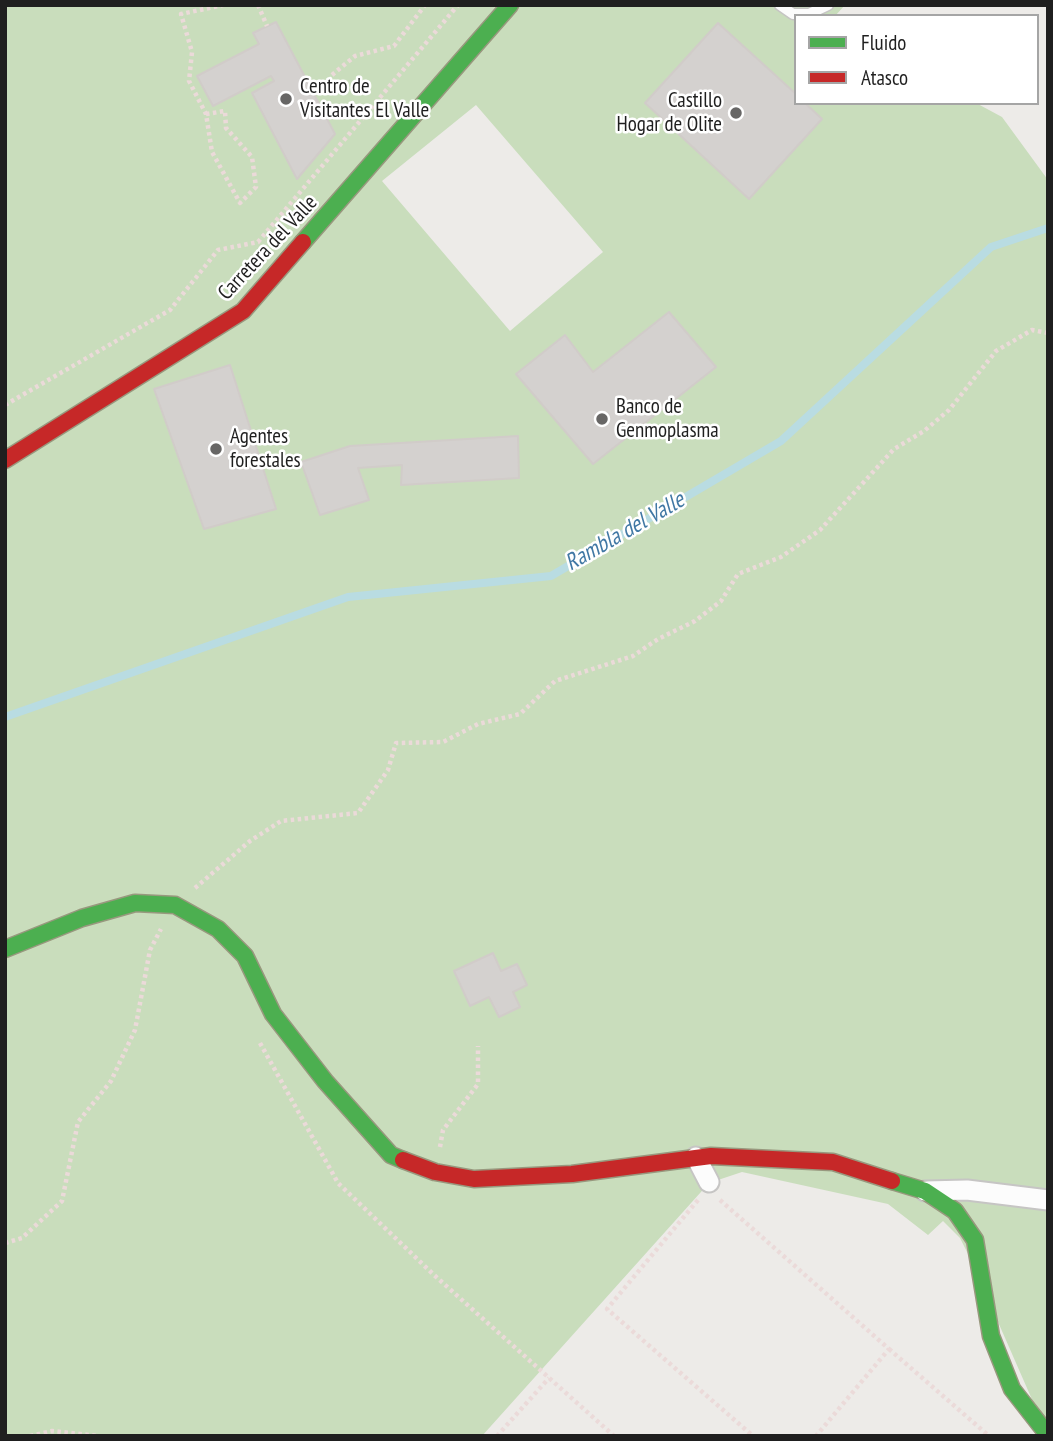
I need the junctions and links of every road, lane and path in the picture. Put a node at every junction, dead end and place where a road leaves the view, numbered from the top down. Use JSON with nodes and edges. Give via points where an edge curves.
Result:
{"nodes":[{"id":1,"x":223,"y":5,"type":"edge"},
{"id":2,"x":258,"y":5,"type":"edge"},
{"id":3,"x":425,"y":5,"type":"edge"},
{"id":4,"x":457,"y":5,"type":"edge"},
{"id":5,"x":510,"y":5,"type":"edge"},
{"id":6,"x":780,"y":5,"type":"edge"},
{"id":7,"x":828,"y":5,"type":"edge"},
{"id":8,"x":267,"y":26,"type":"dead end"},
{"id":9,"x":332,"y":75,"type":"dead end"},
{"id":10,"x":206,"y":114,"type":"junction"},
{"id":11,"x":1048,"y":333,"type":"edge"},
{"id":12,"x":5,"y":405,"type":"edge"},
{"id":13,"x":5,"y":460,"type":"edge"},
{"id":14,"x":175,"y":905,"type":"junction"},
{"id":15,"x":5,"y":949,"type":"edge"},
{"id":16,"x":257,"y":1039,"type":"dead end"},
{"id":17,"x":478,"y":1046,"type":"dead end"},
{"id":18,"x":696,"y":1157,"type":"junction"},
{"id":19,"x":435,"y":1172,"type":"junction"},
{"id":20,"x":711,"y":1188,"type":"junction"},
{"id":21,"x":925,"y":1191,"type":"junction"},
{"id":22,"x":1048,"y":1200,"type":"edge"},
{"id":23,"x":5,"y":1243,"type":"edge"},
{"id":24,"x":889,"y":1349,"type":"junction"},
{"id":25,"x":549,"y":1378,"type":"junction"},
{"id":26,"x":502,"y":1431,"type":"junction"},
{"id":27,"x":1048,"y":1434,"type":"edge"},
{"id":28,"x":30,"y":1436,"type":"edge"},
{"id":29,"x":99,"y":1436,"type":"edge"},
{"id":30,"x":497,"y":1436,"type":"edge"},
{"id":31,"x":508,"y":1436,"type":"edge"},
{"id":32,"x":614,"y":1436,"type":"edge"},
{"id":33,"x":753,"y":1436,"type":"edge"},
{"id":34,"x":816,"y":1436,"type":"edge"},
{"id":35,"x":989,"y":1436,"type":"edge"}],
"edges":[{"from":1,"to":10,"type":"path","via":[[181,14],[192,52],[189,81]]},
{"from":2,"to":8,"type":"path"},
{"from":3,"to":9,"type":"path","via":[[394,46],[355,56]]},
{"from":4,"to":12,"type":"path","via":[[258,242],[218,250],[170,310]]},
{"from":5,"to":13,"type":"street","name":"Carretera del Valle","via":[[243,312]]},
{"from":6,"to":7,"type":"lane","via":[[793,14],[808,14]]},
{"from":10,"to":10,"type":"path","via":[[212,152],[240,203],[256,187],[252,158],[226,128],[225,111]]},
{"from":11,"to":14,"type":"path","via":[[1032,330],[996,351],[949,410],[894,449],[820,530],[781,557],[738,574],[721,601],[695,621],[633,656],[555,681],[520,714],[478,724],[443,743],[396,743],[388,770],[358,813],[281,821],[250,841]]},
{"from":14,"to":15,"type":"street","via":[[135,903],[82,918]]},
{"from":14,"to":19,"type":"street","via":[[218,929],[245,956],[273,1014],[391,1155]]},
{"from":14,"to":23,"type":"path","via":[[150,950],[135,1030],[111,1080],[78,1122],[62,1200],[22,1238]]},
{"from":16,"to":25,"type":"path","via":[[338,1183]]},
{"from":17,"to":19,"type":"path","via":[[478,1084],[443,1130]]},
{"from":18,"to":19,"type":"street","via":[[572,1174],[474,1179]]},
{"from":18,"to":20,"type":"street"},
{"from":18,"to":21,"type":"street","via":[[833,1162]]},
{"from":20,"to":24,"type":"path"},
{"from":20,"to":33,"type":"path","via":[[607,1309]]},
{"from":21,"to":22,"type":"street","via":[[967,1190]]},
{"from":21,"to":27,"type":"street","via":[[955,1211],[975,1240],[992,1336],[1012,1389]]},
{"from":24,"to":34,"type":"path"},
{"from":24,"to":35,"type":"path"},
{"from":25,"to":26,"type":"path"},
{"from":25,"to":32,"type":"path"},
{"from":26,"to":30,"type":"path"},
{"from":26,"to":31,"type":"path"},
{"from":28,"to":29,"type":"path","via":[[52,1431]]}]}
